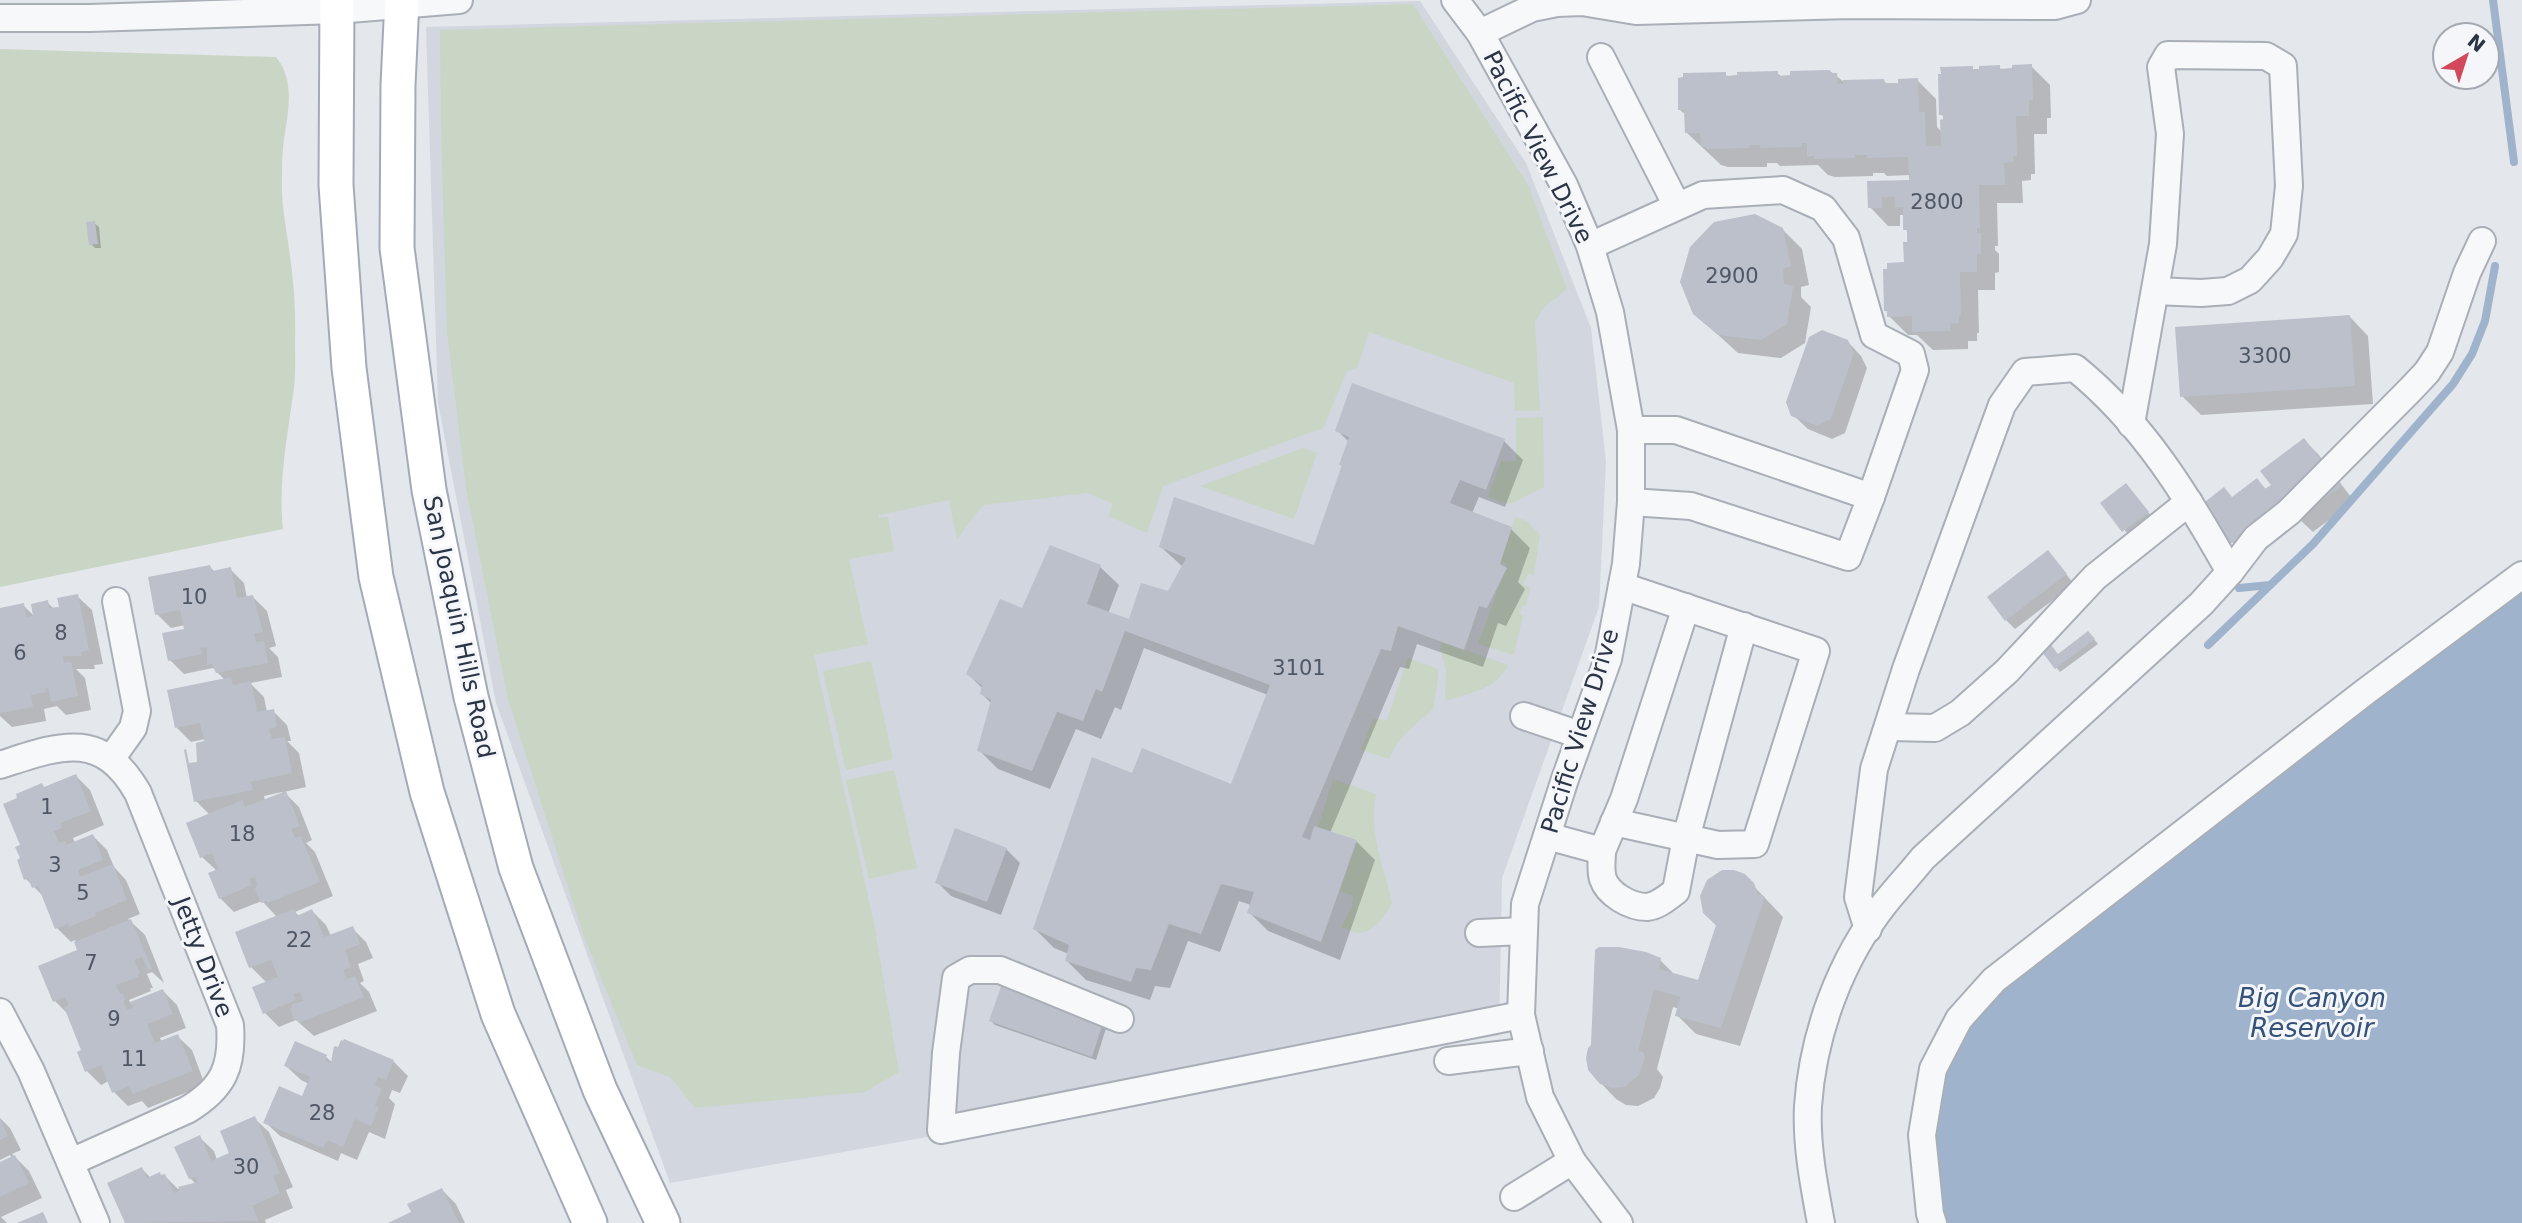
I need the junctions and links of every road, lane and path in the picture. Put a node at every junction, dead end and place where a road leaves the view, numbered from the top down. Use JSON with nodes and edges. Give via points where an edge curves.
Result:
{"nodes":[{"id":1,"x":459,"y":0,"type":"edge"},
{"id":2,"x":1455,"y":0,"type":"edge"},
{"id":3,"x":2077,"y":0,"type":"edge"},
{"id":4,"x":402,"y":2,"type":"edge"},
{"id":5,"x":1850,"y":2,"type":"edge"},
{"id":6,"x":1985,"y":3,"type":"edge"},
{"id":7,"x":1609,"y":4,"type":"edge"},
{"id":8,"x":337,"y":5,"type":"edge"},
{"id":9,"x":0,"y":18,"type":"edge"},
{"id":10,"x":1480,"y":33,"type":"junction"},
{"id":11,"x":1601,"y":57,"type":"dead end"},
{"id":12,"x":1677,"y":206,"type":"junction"},
{"id":13,"x":2482,"y":241,"type":"dead end"},
{"id":14,"x":1590,"y":246,"type":"junction"},
{"id":15,"x":2155,"y":291,"type":"junction"},
{"id":16,"x":2131,"y":424,"type":"junction"},
{"id":17,"x":1631,"y":430,"type":"junction"},
{"id":18,"x":1871,"y":498,"type":"junction"},
{"id":19,"x":1631,"y":502,"type":"junction"},
{"id":20,"x":2189,"y":502,"type":"junction"},
{"id":21,"x":2230,"y":572,"type":"junction"},
{"id":22,"x":2522,"y":575,"type":"edge"},
{"id":23,"x":1622,"y":586,"type":"junction"},
{"id":24,"x":116,"y":601,"type":"dead end"},
{"id":25,"x":1686,"y":607,"type":"junction"},
{"id":26,"x":1744,"y":626,"type":"junction"},
{"id":27,"x":1524,"y":716,"type":"dead end"},
{"id":28,"x":1888,"y":727,"type":"junction"},
{"id":29,"x":1580,"y":735,"type":"junction"},
{"id":30,"x":111,"y":760,"type":"junction"},
{"id":31,"x":0,"y":765,"type":"edge"},
{"id":32,"x":1614,"y":822,"type":"junction"},
{"id":33,"x":1547,"y":836,"type":"junction"},
{"id":34,"x":1686,"y":838,"type":"junction"},
{"id":35,"x":1602,"y":851,"type":"junction"},
{"id":36,"x":1868,"y":929,"type":"junction"},
{"id":37,"x":1524,"y":931,"type":"junction"},
{"id":38,"x":1479,"y":933,"type":"dead end"},
{"id":39,"x":0,"y":1012,"type":"edge"},
{"id":40,"x":1521,"y":1015,"type":"junction"},
{"id":41,"x":1121,"y":1019,"type":"dead end"},
{"id":42,"x":1530,"y":1051,"type":"junction"},
{"id":43,"x":1448,"y":1061,"type":"dead end"},
{"id":44,"x":1572,"y":1161,"type":"junction"},
{"id":45,"x":71,"y":1162,"type":"junction"},
{"id":46,"x":1514,"y":1197,"type":"dead end"},
{"id":47,"x":96,"y":1223,"type":"edge"},
{"id":48,"x":590,"y":1223,"type":"edge"},
{"id":49,"x":663,"y":1223,"type":"edge"},
{"id":50,"x":1619,"y":1223,"type":"edge"},
{"id":51,"x":1821,"y":1223,"type":"edge"},
{"id":52,"x":1933,"y":1223,"type":"edge"}],
"edges":[{"from":1,"to":4,"type":"street"},
{"from":2,"to":10,"type":"street","name":"Pacific View Drive"},
{"from":3,"to":6,"type":"street","via":[[2055,6]]},
{"from":4,"to":8,"type":"street"},
{"from":4,"to":49,"type":"main road","name":"San Joaquin Hills Road","via":[[397,248],[429,490],[471,696],[516,868],[600,1090]]},
{"from":5,"to":6,"type":"street"},
{"from":5,"to":7,"type":"street","via":[[1636,11]]},
{"from":7,"to":10,"type":"street","via":[[1557,2],[1532,8]]},
{"from":8,"to":9,"type":"street"},
{"from":8,"to":48,"type":"main road","via":[[338,211],[349,368],[376,577],[426,792],[498,1013]]},
{"from":10,"to":14,"type":"street","name":"Pacific View Drive","via":[[1564,185]]},
{"from":11,"to":12,"type":"street"},
{"from":12,"to":14,"type":"street"},
{"from":12,"to":18,"type":"street","via":[[1703,195],[1783,190],[1823,208],[1846,237],[1874,335],[1911,354],[1915,370]]},
{"from":13,"to":21,"type":"street","via":[[2446,339],[2427,372],[2289,512],[2256,538]]},
{"from":14,"to":17,"type":"street","name":"Pacific View Drive","via":[[1610,313]]},
{"from":15,"to":15,"type":"street","via":[[2170,134],[2161,67],[2168,55],[2266,56],[2283,66],[2289,186],[2284,234],[2250,280],[2228,291]]},
{"from":15,"to":16,"type":"street"},
{"from":16,"to":20,"type":"street"},
{"from":16,"to":28,"type":"street","via":[[2104,391],[2076,368],[2025,372],[2002,405]]},
{"from":17,"to":18,"type":"street","via":[[1676,430]]},
{"from":17,"to":19,"type":"street","name":"Pacific View Drive"},
{"from":18,"to":19,"type":"street","via":[[1848,557],[1691,506]]},
{"from":19,"to":23,"type":"street","name":"Pacific View Drive"},
{"from":20,"to":21,"type":"street"},
{"from":20,"to":28,"type":"street","via":[[2095,577],[2007,671],[1960,713],[1935,728]]},
{"from":21,"to":36,"type":"street","via":[[2201,604],[1923,858]]},
{"from":22,"to":52,"type":"street","via":[[1994,980],[1959,1019],[1933,1069],[1922,1135]]},
{"from":23,"to":25,"type":"street"},
{"from":23,"to":29,"type":"street","name":"Pacific View Drive","via":[[1608,659]]},
{"from":24,"to":30,"type":"street","via":[[137,710],[133,728]]},
{"from":25,"to":26,"type":"street"},
{"from":25,"to":32,"type":"street"},
{"from":26,"to":34,"type":"street"},
{"from":26,"to":34,"type":"street","via":[[1816,651],[1755,844],[1718,845]]},
{"from":27,"to":29,"type":"street"},
{"from":28,"to":36,"type":"street","via":[[1874,769],[1858,897]]},
{"from":29,"to":33,"type":"street","name":"Pacific View Drive"},
{"from":30,"to":31,"type":"street","name":"Jetty Drive","via":[[79,747],[56,747]]},
{"from":30,"to":45,"type":"street","name":"Jetty Drive","via":[[138,793],[230,1024],[232,1049],[228,1068],[204,1100]]},
{"from":32,"to":34,"type":"street"},
{"from":32,"to":35,"type":"street"},
{"from":33,"to":35,"type":"street"},
{"from":33,"to":37,"type":"street","name":"Pacific View Drive","via":[[1525,904]]},
{"from":34,"to":35,"type":"street","via":[[1676,891],[1647,907],[1609,892],[1602,877]]},
{"from":36,"to":51,"type":"street","via":[[1821,1024],[1814,1059],[1808,1108],[1811,1171]]},
{"from":37,"to":38,"type":"street"},
{"from":37,"to":40,"type":"street","name":"Pacific View Drive"},
{"from":39,"to":45,"type":"street"},
{"from":40,"to":41,"type":"street","via":[[941,1130],[957,978],[970,970],[1000,970]]},
{"from":40,"to":42,"type":"street","name":"Pacific View Drive"},
{"from":42,"to":43,"type":"street"},
{"from":42,"to":44,"type":"street","name":"Pacific View Drive","via":[[1540,1097]]},
{"from":44,"to":46,"type":"street"},
{"from":44,"to":50,"type":"street","name":"Pacific View Drive"},
{"from":45,"to":47,"type":"street"}]}
